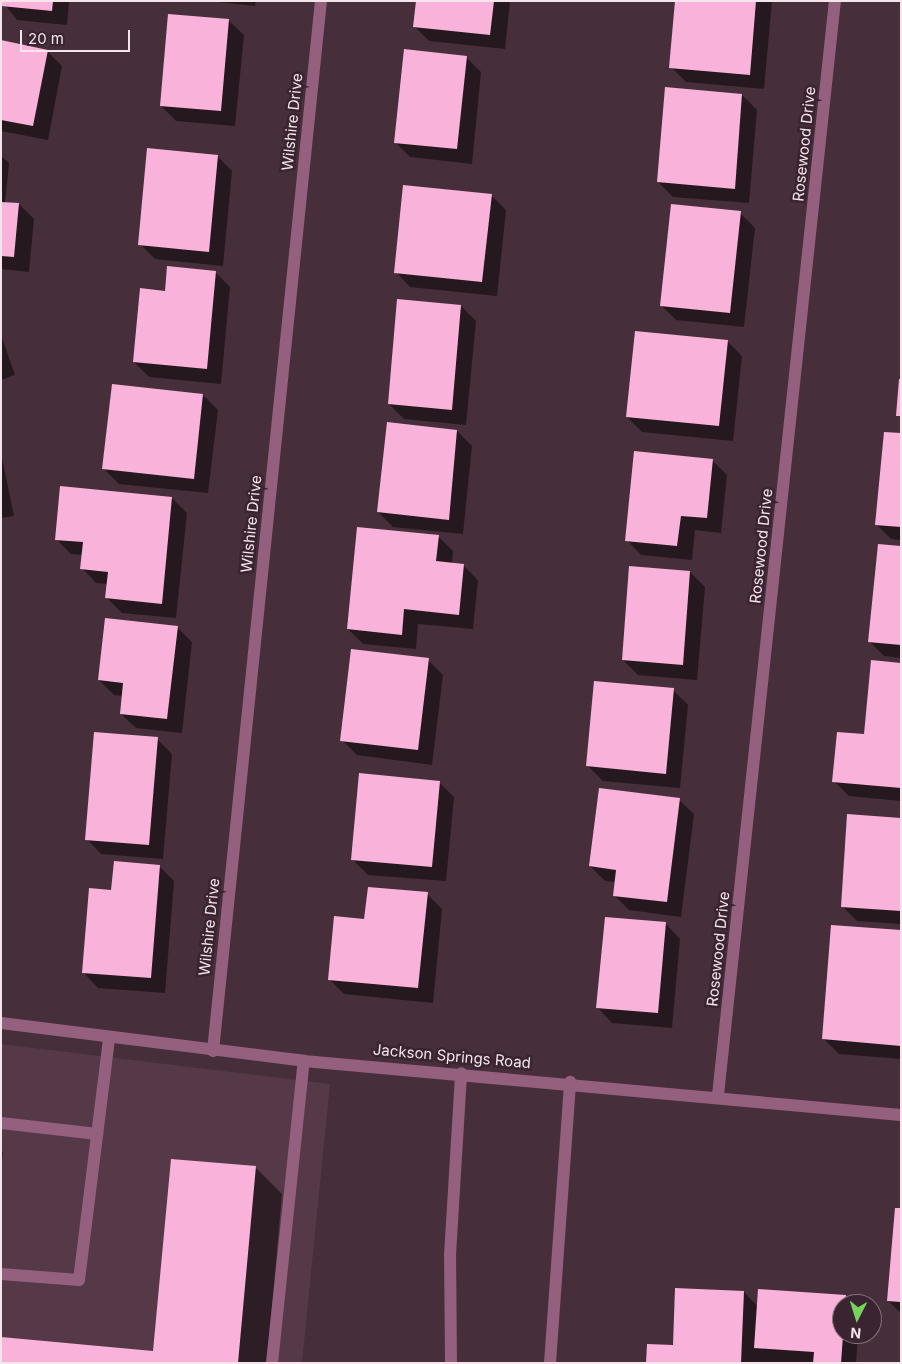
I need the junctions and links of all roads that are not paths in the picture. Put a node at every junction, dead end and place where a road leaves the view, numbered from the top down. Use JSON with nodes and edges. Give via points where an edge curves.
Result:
{"nodes":[{"id":1,"x":321,"y":1,"type":"edge"},
{"id":2,"x":835,"y":1,"type":"edge"},
{"id":3,"x":1,"y":1023,"type":"edge"},
{"id":4,"x":108,"y":1039,"type":"junction"},
{"id":5,"x":213,"y":1051,"type":"junction"},
{"id":6,"x":304,"y":1061,"type":"junction"},
{"id":7,"x":461,"y":1073,"type":"junction"},
{"id":8,"x":570,"y":1082,"type":"junction"},
{"id":9,"x":718,"y":1095,"type":"junction"},
{"id":10,"x":901,"y":1114,"type":"edge"},
{"id":11,"x":1,"y":1123,"type":"edge"},
{"id":12,"x":97,"y":1134,"type":"junction"},
{"id":13,"x":1,"y":1274,"type":"edge"},
{"id":14,"x":272,"y":1363,"type":"edge"},
{"id":15,"x":451,"y":1363,"type":"edge"},
{"id":16,"x":550,"y":1363,"type":"edge"}],
"edges":[{"from":1,"to":5,"type":"street","name":"Wilshire Drive"},
{"from":2,"to":9,"type":"street","name":"Rosewood Drive"},
{"from":3,"to":4,"type":"street","name":"Jackson Springs Road"},
{"from":4,"to":5,"type":"street","name":"Jackson Springs Road"},
{"from":4,"to":12,"type":"street"},
{"from":5,"to":6,"type":"street","name":"Jackson Springs Road"},
{"from":6,"to":7,"type":"street","name":"Jackson Springs Road"},
{"from":6,"to":14,"type":"street"},
{"from":7,"to":8,"type":"street","name":"Jackson Springs Road"},
{"from":7,"to":15,"type":"street","via":[[450,1255]]},
{"from":8,"to":9,"type":"street","name":"Jackson Springs Road"},
{"from":8,"to":16,"type":"street"},
{"from":9,"to":10,"type":"street","name":"Jackson Springs Road"},
{"from":11,"to":12,"type":"street"},
{"from":12,"to":13,"type":"street","via":[[79,1280]]}]}
